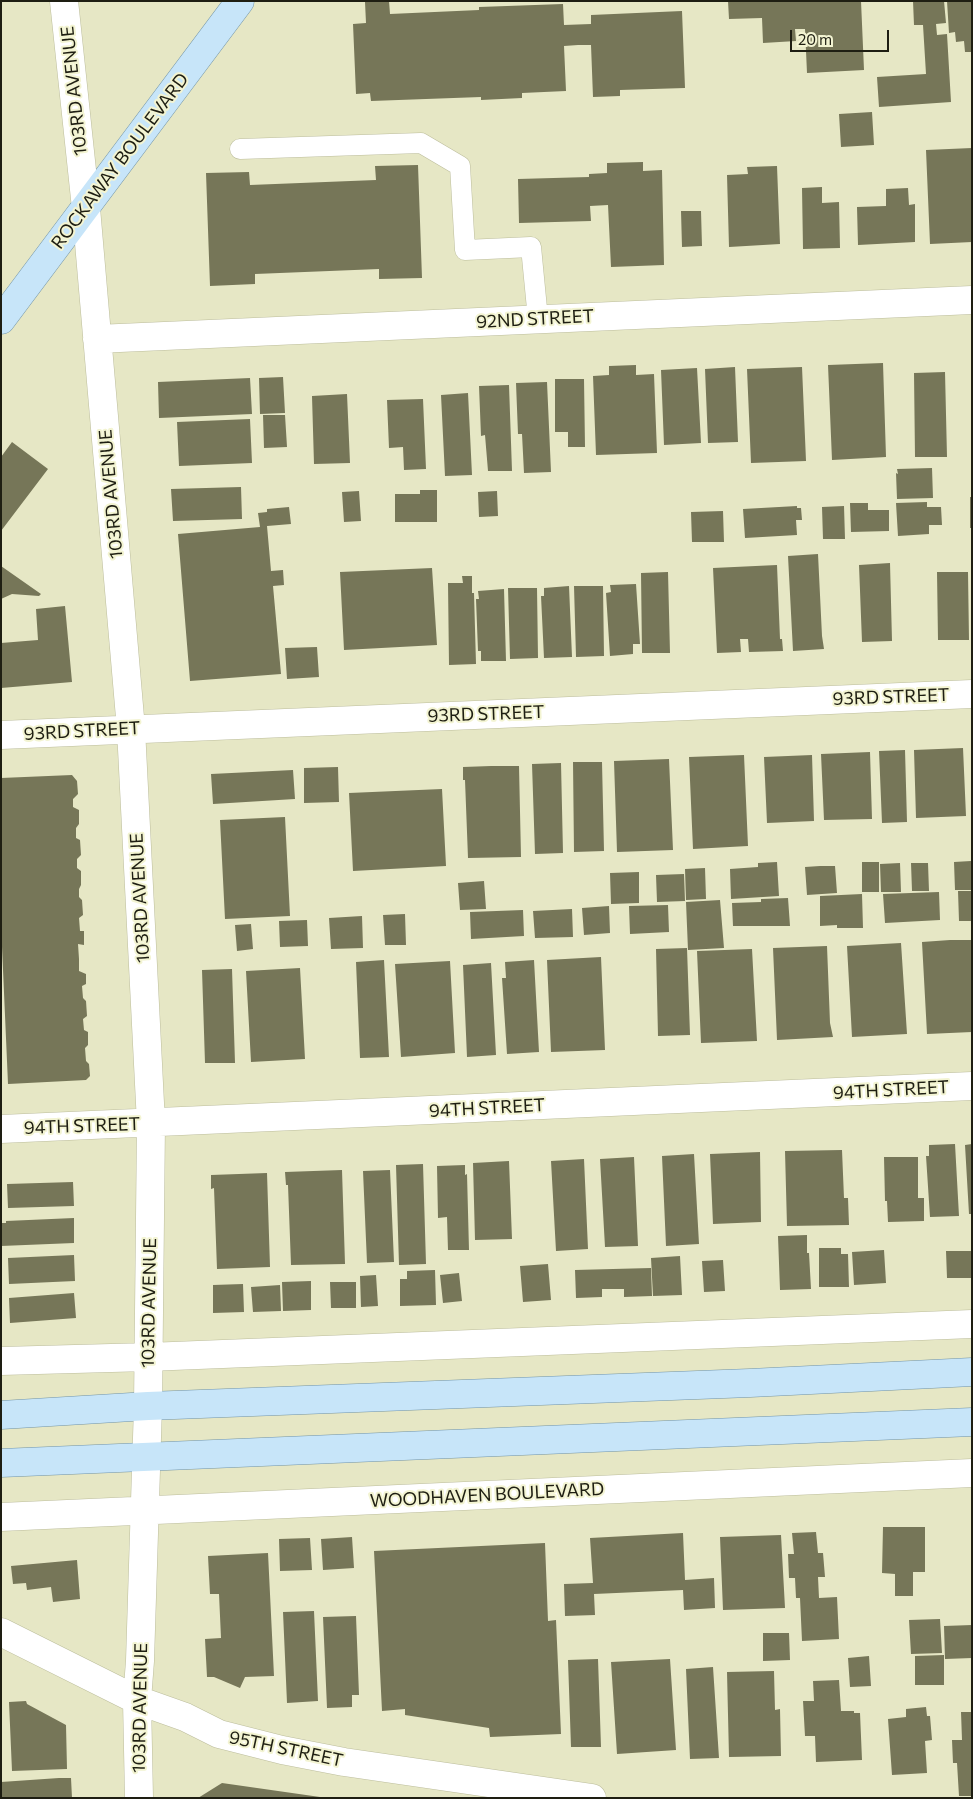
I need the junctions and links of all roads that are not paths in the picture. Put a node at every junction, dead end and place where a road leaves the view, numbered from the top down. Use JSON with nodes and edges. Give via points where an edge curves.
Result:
{"nodes":[{"id":1,"x":64,"y":1,"type":"edge"},
{"id":2,"x":240,"y":1,"type":"edge"},
{"id":3,"x":240,"y":149,"type":"dead end"},
{"id":4,"x":86,"y":208,"type":"junction"},
{"id":5,"x":972,"y":300,"type":"edge"},
{"id":6,"x":538,"y":319,"type":"junction"},
{"id":7,"x":1,"y":320,"type":"edge"},
{"id":8,"x":97,"y":339,"type":"junction"},
{"id":9,"x":972,"y":694,"type":"edge"},
{"id":10,"x":132,"y":729,"type":"junction"},
{"id":11,"x":1,"y":735,"type":"edge"},
{"id":12,"x":972,"y":1086,"type":"edge"},
{"id":13,"x":151,"y":1123,"type":"junction"},
{"id":14,"x":1,"y":1129,"type":"edge"},
{"id":15,"x":972,"y":1324,"type":"edge"},
{"id":16,"x":148,"y":1357,"type":"junction"},
{"id":17,"x":1,"y":1360,"type":"edge"},
{"id":18,"x":972,"y":1372,"type":"edge"},
{"id":19,"x":148,"y":1406,"type":"junction"},
{"id":20,"x":1,"y":1415,"type":"edge"},
{"id":21,"x":972,"y":1422,"type":"edge"},
{"id":22,"x":146,"y":1457,"type":"junction"},
{"id":23,"x":1,"y":1463,"type":"edge"},
{"id":24,"x":972,"y":1473,"type":"edge"},
{"id":25,"x":145,"y":1510,"type":"junction"},
{"id":26,"x":1,"y":1516,"type":"edge"},
{"id":27,"x":1,"y":1632,"type":"edge"},
{"id":28,"x":137,"y":1700,"type":"junction"},
{"id":29,"x":139,"y":1798,"type":"edge"},
{"id":30,"x":592,"y":1798,"type":"edge"}],
"edges":[{"from":1,"to":4,"type":"street","name":"103RD AVENUE"},
{"from":2,"to":4,"type":"main road","name":"ROCKAWAY BOULEVARD"},
{"from":3,"to":6,"type":"lane","via":[[421,143],[460,166],[465,250],[531,247]]},
{"from":4,"to":7,"type":"main road","name":"ROCKAWAY BOULEVARD"},
{"from":4,"to":8,"type":"street","name":"103RD AVENUE"},
{"from":5,"to":6,"type":"street","name":"92ND STREET"},
{"from":6,"to":8,"type":"street","name":"92ND STREET"},
{"from":8,"to":10,"type":"street","name":"103RD AVENUE"},
{"from":9,"to":10,"type":"street","name":"93RD STREET"},
{"from":10,"to":11,"type":"street","name":"93RD STREET"},
{"from":10,"to":13,"type":"street","name":"103RD AVENUE"},
{"from":12,"to":13,"type":"street","name":"94TH STREET"},
{"from":13,"to":14,"type":"street","name":"94TH STREET"},
{"from":13,"to":16,"type":"street","name":"103RD AVENUE"},
{"from":15,"to":16,"type":"street"},
{"from":16,"to":17,"type":"street"},
{"from":16,"to":19,"type":"street","name":"103RD AVENUE"},
{"from":18,"to":19,"type":"main road"},
{"from":19,"to":20,"type":"main road"},
{"from":19,"to":22,"type":"street","name":"103RD AVENUE"},
{"from":21,"to":22,"type":"main road"},
{"from":22,"to":23,"type":"main road"},
{"from":22,"to":25,"type":"street","name":"103RD AVENUE"},
{"from":24,"to":25,"type":"street","name":"WOODHAVEN BOULEVARD"},
{"from":25,"to":26,"type":"street","name":"WOODHAVEN BOULEVARD"},
{"from":25,"to":28,"type":"street","name":"103RD AVENUE"},
{"from":27,"to":28,"type":"street","name":"95TH STREET"},
{"from":28,"to":29,"type":"street","name":"103RD AVENUE"},
{"from":28,"to":30,"type":"street","name":"95TH STREET","via":[[185,1717],[219,1734],[282,1750]]}]}
